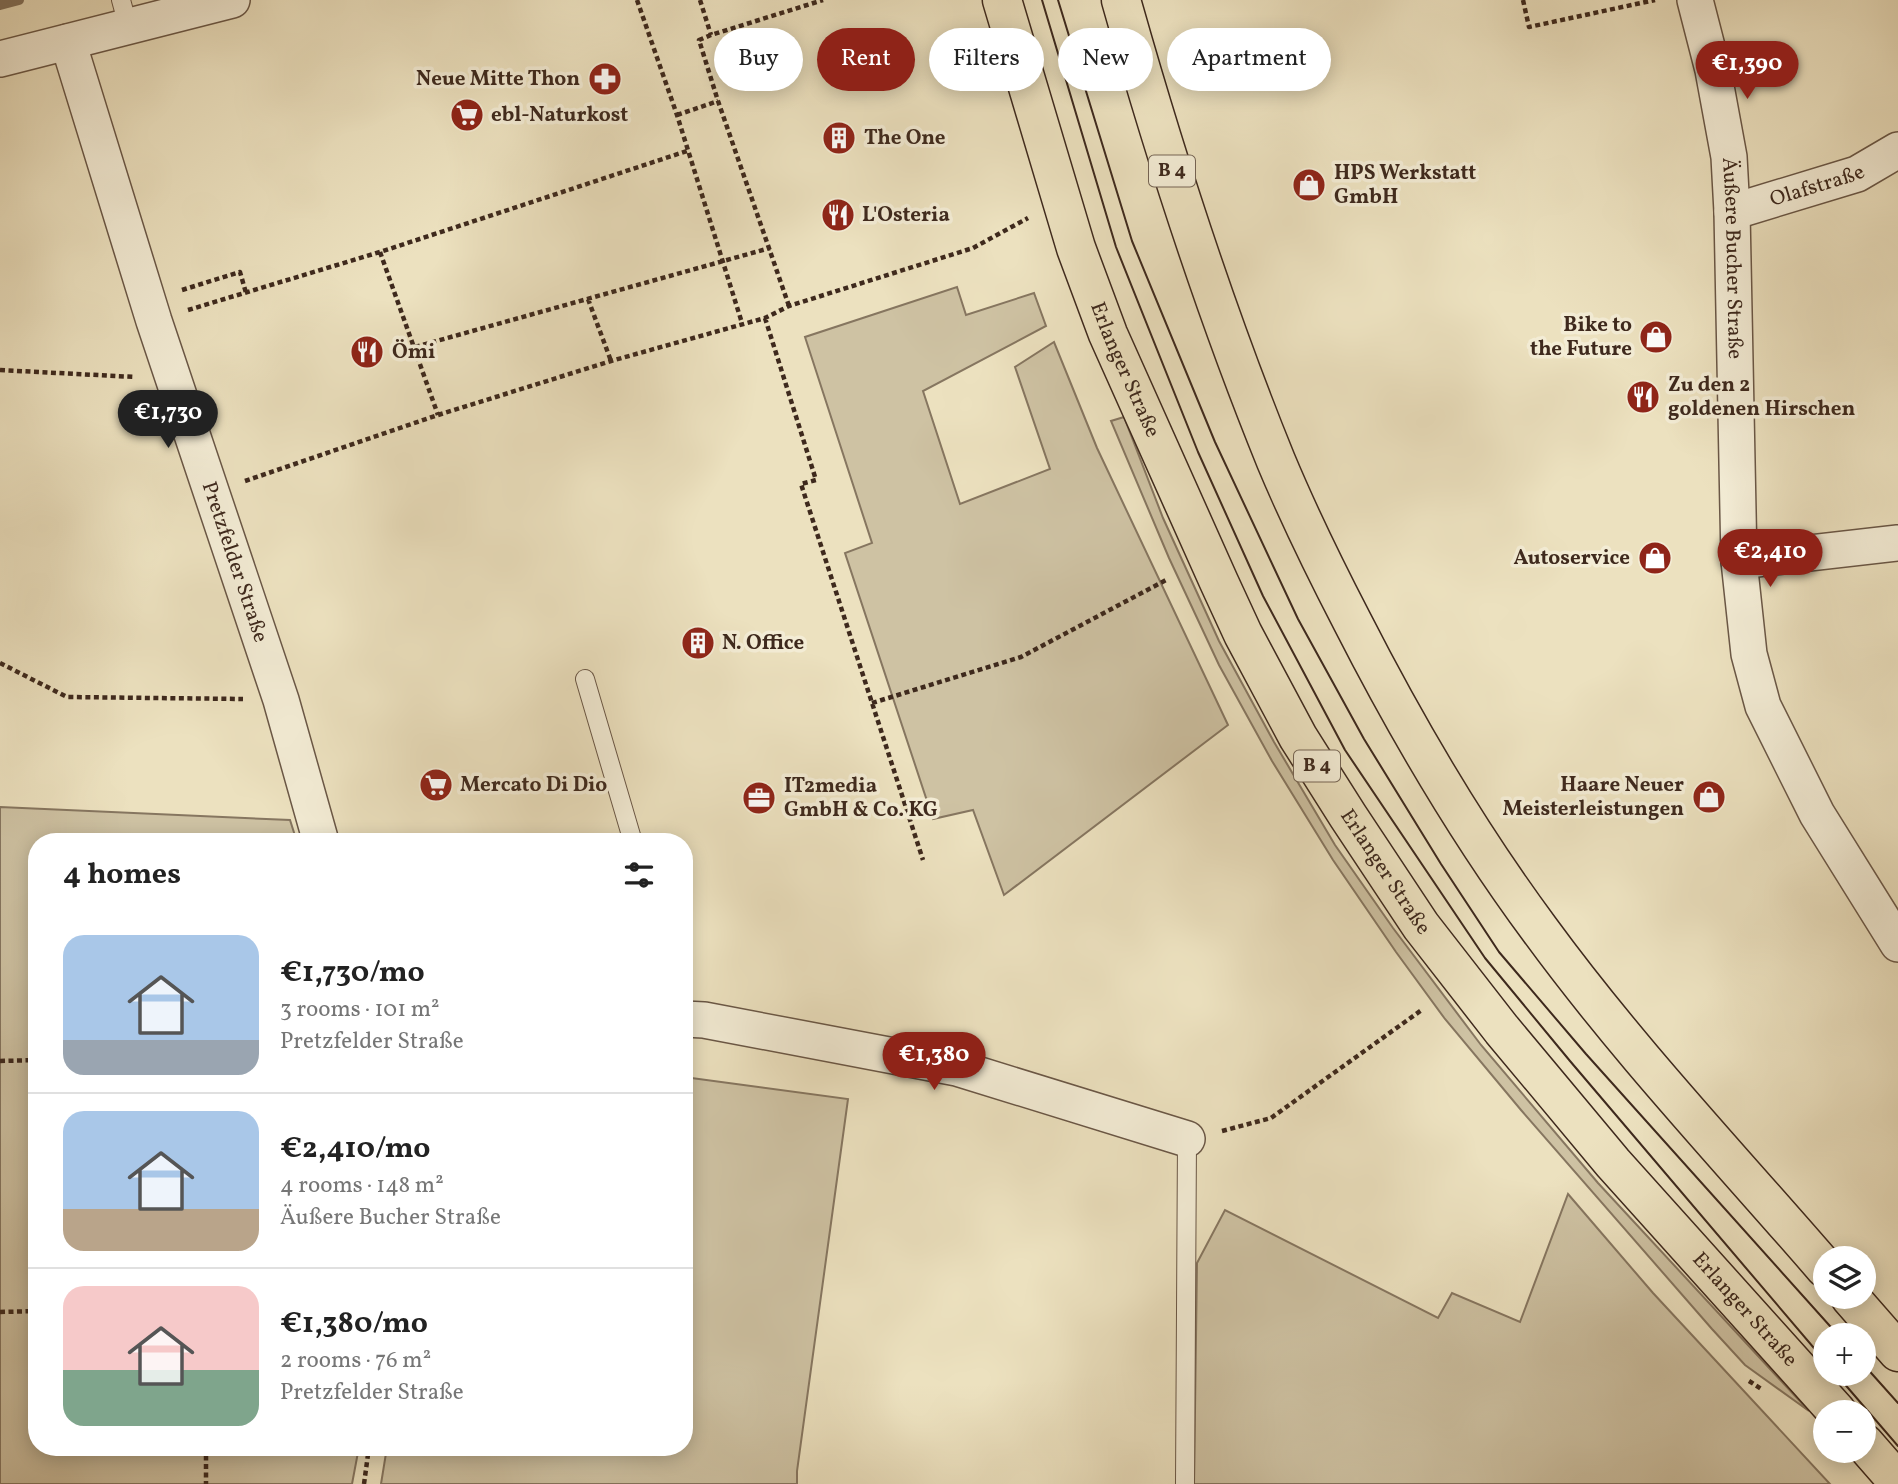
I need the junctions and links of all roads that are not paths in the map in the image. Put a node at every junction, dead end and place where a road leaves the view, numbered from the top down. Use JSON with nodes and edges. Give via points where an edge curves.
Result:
{"nodes":[{"id":1,"x":232,"y":0,"type":"edge"},
{"id":2,"x":1002,"y":0,"type":"edge"},
{"id":3,"x":1121,"y":0,"type":"edge"},
{"id":4,"x":1695,"y":0,"type":"edge"},
{"id":5,"x":172,"y":7,"type":"edge"},
{"id":6,"x":125,"y":13,"type":"edge"},
{"id":7,"x":68,"y":42,"type":"junction"},
{"id":8,"x":0,"y":59,"type":"edge"},
{"id":9,"x":1898,"y":150,"type":"edge"},
{"id":10,"x":1732,"y":212,"type":"junction"},
{"id":11,"x":1898,"y":543,"type":"edge"},
{"id":12,"x":1739,"y":561,"type":"junction"},
{"id":13,"x":585,"y":680,"type":"dead end"},
{"id":14,"x":318,"y":833,"type":"edge"},
{"id":15,"x":630,"y":833,"type":"edge"},
{"id":16,"x":1898,"y":944,"type":"edge"},
{"id":17,"x":693,"y":1019,"type":"edge"},
{"id":18,"x":1187,"y":1139,"type":"joint"},
{"id":19,"x":1813,"y":1254,"type":"edge"},
{"id":20,"x":1860,"y":1309,"type":"edge"},
{"id":21,"x":1898,"y":1352,"type":"edge"},
{"id":22,"x":1825,"y":1400,"type":"edge"},
{"id":23,"x":1876,"y":1457,"type":"edge"},
{"id":24,"x":1898,"y":1482,"type":"edge"},
{"id":25,"x":1185,"y":1484,"type":"edge"}],
"edges":[{"from":1,"to":5,"type":"street"},
{"from":2,"to":22,"type":"main road","name":"Erlanger Straße","number":"B 4","via":[[1079,257],[1108,334],[1219,582],[1298,737],[1421,926],[1509,1040]]},
{"from":3,"to":19,"type":"main road","number":"B 4","via":[[1184,210],[1234,352],[1305,526],[1392,699],[1494,865],[1590,996]]},
{"from":4,"to":10,"type":"street","name":"Äußere Bucher Straße","via":[[1729,157]]},
{"from":5,"to":6,"type":"street"},
{"from":6,"to":7,"type":"street"},
{"from":7,"to":8,"type":"street"},
{"from":7,"to":14,"type":"street","name":"Pretzfelder Straße","via":[[173,380],[281,700]]},
{"from":9,"to":10,"type":"street","name":"Olafstraße","via":[[1857,174]]},
{"from":10,"to":12,"type":"street","name":"Äußere Bucher Straße"},
{"from":11,"to":12,"type":"street"},
{"from":12,"to":16,"type":"street","name":"Äußere Bucher Straße","via":[[1749,654],[1763,706],[1817,814]]},
{"from":13,"to":15,"type":"lane"},
{"from":17,"to":18,"type":"street","via":[[957,1068]]},
{"from":18,"to":25,"type":"lane"},
{"from":20,"to":21,"type":"main road"},
{"from":23,"to":24,"type":"main road"}]}
